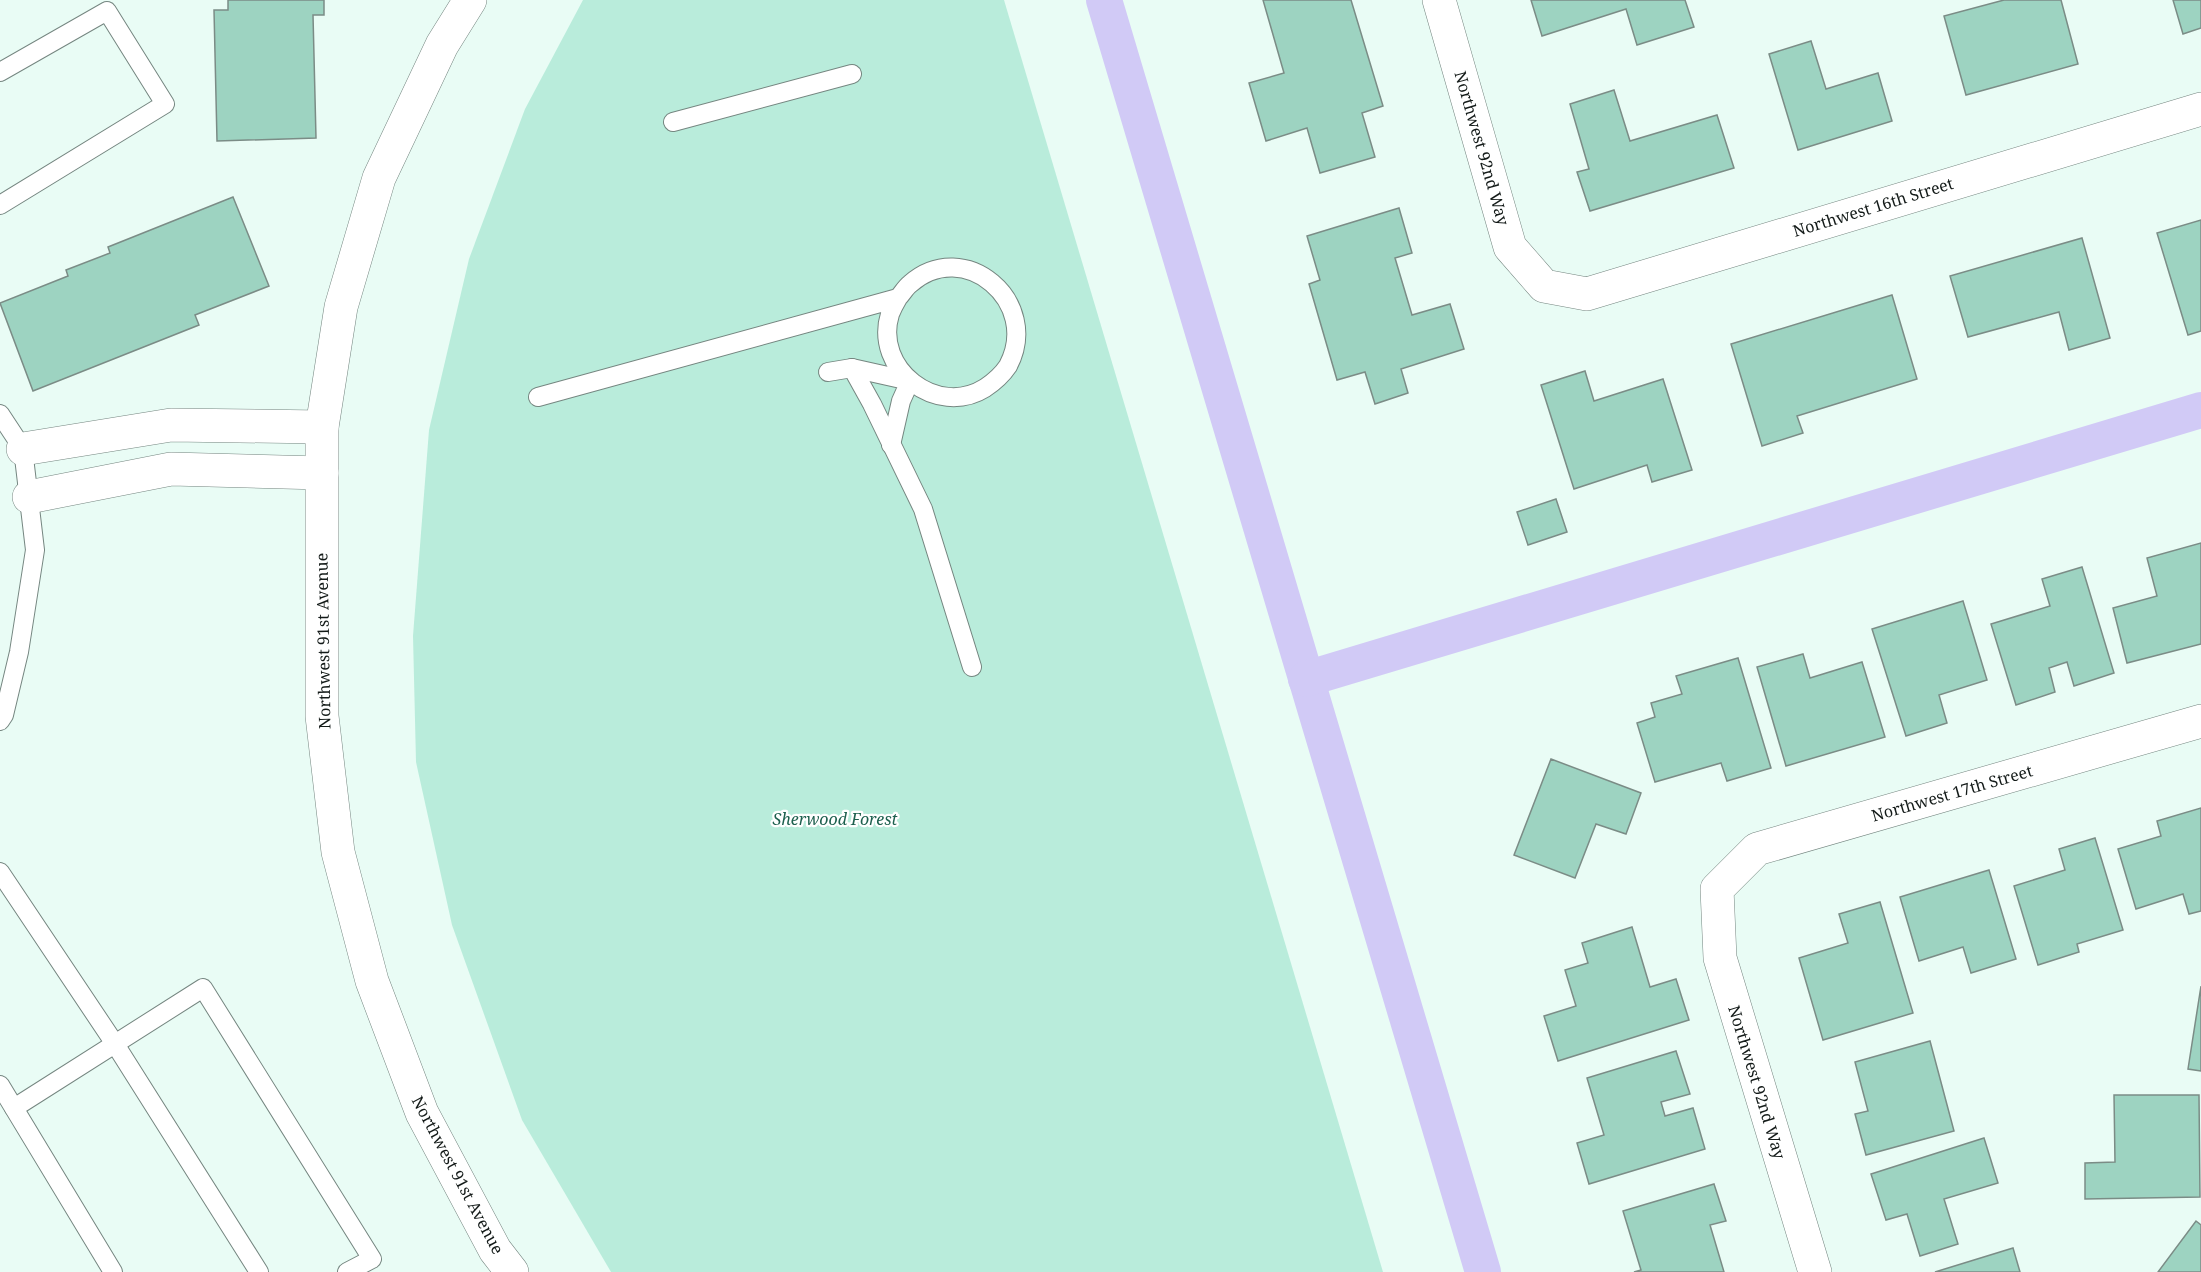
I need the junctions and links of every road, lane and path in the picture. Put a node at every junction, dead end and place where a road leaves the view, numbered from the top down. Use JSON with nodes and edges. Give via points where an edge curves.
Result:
{"nodes":[{"id":1,"x":470,"y":0,"type":"edge"},
{"id":2,"x":1439,"y":0,"type":"edge"},
{"id":3,"x":0,"y":72,"type":"edge"},
{"id":4,"x":852,"y":74,"type":"dead end"},
{"id":5,"x":2201,"y":109,"type":"edge"},
{"id":6,"x":673,"y":122,"type":"dead end"},
{"id":7,"x":0,"y":205,"type":"edge"},
{"id":8,"x":1544,"y":286,"type":"joint"},
{"id":9,"x":898,"y":298,"type":"junction"},
{"id":10,"x":852,"y":368,"type":"junction"},
{"id":11,"x":828,"y":372,"type":"dead end"},
{"id":12,"x":910,"y":381,"type":"junction"},
{"id":13,"x":538,"y":397,"type":"dead end"},
{"id":14,"x":0,"y":414,"type":"edge"},
{"id":15,"x":322,"y":427,"type":"junction"},
{"id":16,"x":891,"y":445,"type":"junction"},
{"id":17,"x":23,"y":449,"type":"junction"},
{"id":18,"x":322,"y":473,"type":"junction"},
{"id":19,"x":29,"y":497,"type":"junction"},
{"id":20,"x":972,"y":667,"type":"dead end"},
{"id":21,"x":0,"y":721,"type":"edge"},
{"id":22,"x":2201,"y":722,"type":"edge"},
{"id":23,"x":0,"y":872,"type":"edge"},
{"id":24,"x":1717,"y":890,"type":"joint"},
{"id":25,"x":115,"y":1044,"type":"junction"},
{"id":26,"x":0,"y":1085,"type":"edge"},
{"id":27,"x":14,"y":1108,"type":"junction"},
{"id":28,"x":113,"y":1272,"type":"edge"},
{"id":29,"x":259,"y":1272,"type":"edge"},
{"id":30,"x":347,"y":1272,"type":"edge"},
{"id":31,"x":512,"y":1272,"type":"edge"},
{"id":32,"x":1815,"y":1272,"type":"edge"}],
"edges":[{"from":1,"to":15,"type":"street","name":"Northwest 91st Avenue","via":[[442,45],[379,178],[341,307]]},
{"from":2,"to":8,"type":"street","name":"Northwest 92nd Way","via":[[1510,247]]},
{"from":3,"to":7,"type":"lane","via":[[107,11],[165,104]]},
{"from":4,"to":6,"type":"lane"},
{"from":5,"to":8,"type":"street","name":"Northwest 16th Street","via":[[1587,294]]},
{"from":9,"to":12,"type":"lane","via":[[890,315],[890,351],[897,368]]},
{"from":9,"to":12,"type":"lane","via":[[926,274],[962,269],[995,285],[1007,298],[1016,324],[1014,351],[1006,368],[979,392],[943,397]]},
{"from":9,"to":13,"type":"lane"},
{"from":10,"to":11,"type":"lane"},
{"from":10,"to":12,"type":"lane"},
{"from":10,"to":16,"type":"lane"},
{"from":12,"to":16,"type":"lane","via":[[900,401]]},
{"from":14,"to":17,"type":"lane"},
{"from":15,"to":17,"type":"street","via":[[171,425]]},
{"from":15,"to":18,"type":"street","name":"Northwest 91st Avenue"},
{"from":16,"to":20,"type":"lane","via":[[923,509]]},
{"from":17,"to":19,"type":"lane"},
{"from":18,"to":19,"type":"street","via":[[171,469]]},
{"from":18,"to":31,"type":"street","name":"Northwest 91st Avenue","via":[[322,716],[338,852],[372,981],[422,1113],[495,1250]]},
{"from":19,"to":21,"type":"lane","via":[[35,550],[19,652]]},
{"from":22,"to":24,"type":"street","name":"Northwest 17th Street","via":[[1757,849]]},
{"from":23,"to":25,"type":"lane"},
{"from":24,"to":32,"type":"street","name":"Northwest 92nd Way","via":[[1720,958]]},
{"from":25,"to":27,"type":"lane"},
{"from":25,"to":29,"type":"lane"},
{"from":25,"to":30,"type":"lane","via":[[203,988],[372,1259]]},
{"from":26,"to":27,"type":"lane"},
{"from":27,"to":28,"type":"lane"}]}
